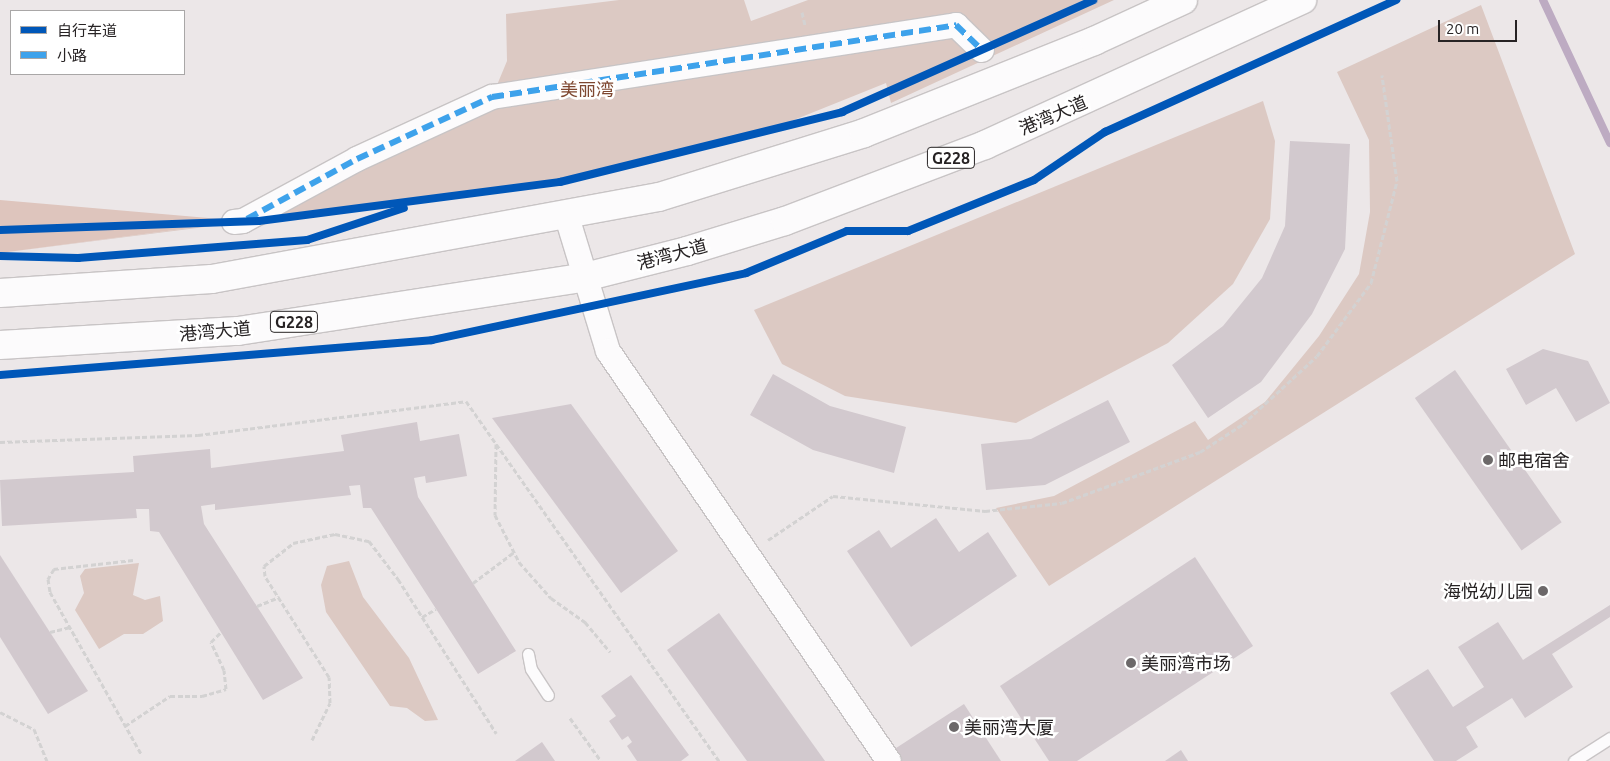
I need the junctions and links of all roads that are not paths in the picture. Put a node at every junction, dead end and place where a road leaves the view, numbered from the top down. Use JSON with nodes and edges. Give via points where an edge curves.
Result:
{"nodes":[{"id":1,"x":1183,"y":0,"type":"edge"},
{"id":2,"x":1302,"y":0,"type":"edge"},
{"id":3,"x":982,"y":50,"type":"dead end"},
{"id":4,"x":567,"y":216,"type":"junction"},
{"id":5,"x":234,"y":222,"type":"dead end"},
{"id":6,"x":585,"y":277,"type":"junction"},
{"id":7,"x":0,"y":293,"type":"edge"},
{"id":8,"x":0,"y":345,"type":"edge"},
{"id":9,"x":528,"y":654,"type":"dead end"},
{"id":10,"x":548,"y":696,"type":"dead end"},
{"id":11,"x":1610,"y":738,"type":"edge"},
{"id":12,"x":888,"y":761,"type":"edge"},
{"id":13,"x":1574,"y":761,"type":"edge"}],
"edges":[{"from":1,"to":4,"type":"highway","via":[[1094,41],[864,133],[677,192]]},
{"from":2,"to":6,"type":"highway","name":"港湾大道","number":"G228","via":[[1116,88],[881,186],[714,243]]},
{"from":3,"to":5,"type":"street","via":[[956,25],[492,97],[357,159],[243,221]]},
{"from":4,"to":6,"type":"street"},
{"from":4,"to":7,"type":"highway","via":[[212,279]]},
{"from":6,"to":8,"type":"highway","name":"港湾大道","number":"G228","via":[[238,331]]},
{"from":6,"to":12,"type":"street","via":[[608,351],[749,553]]},
{"from":9,"to":10,"type":"lane","via":[[531,669]]},
{"from":11,"to":13,"type":"lane"}]}
